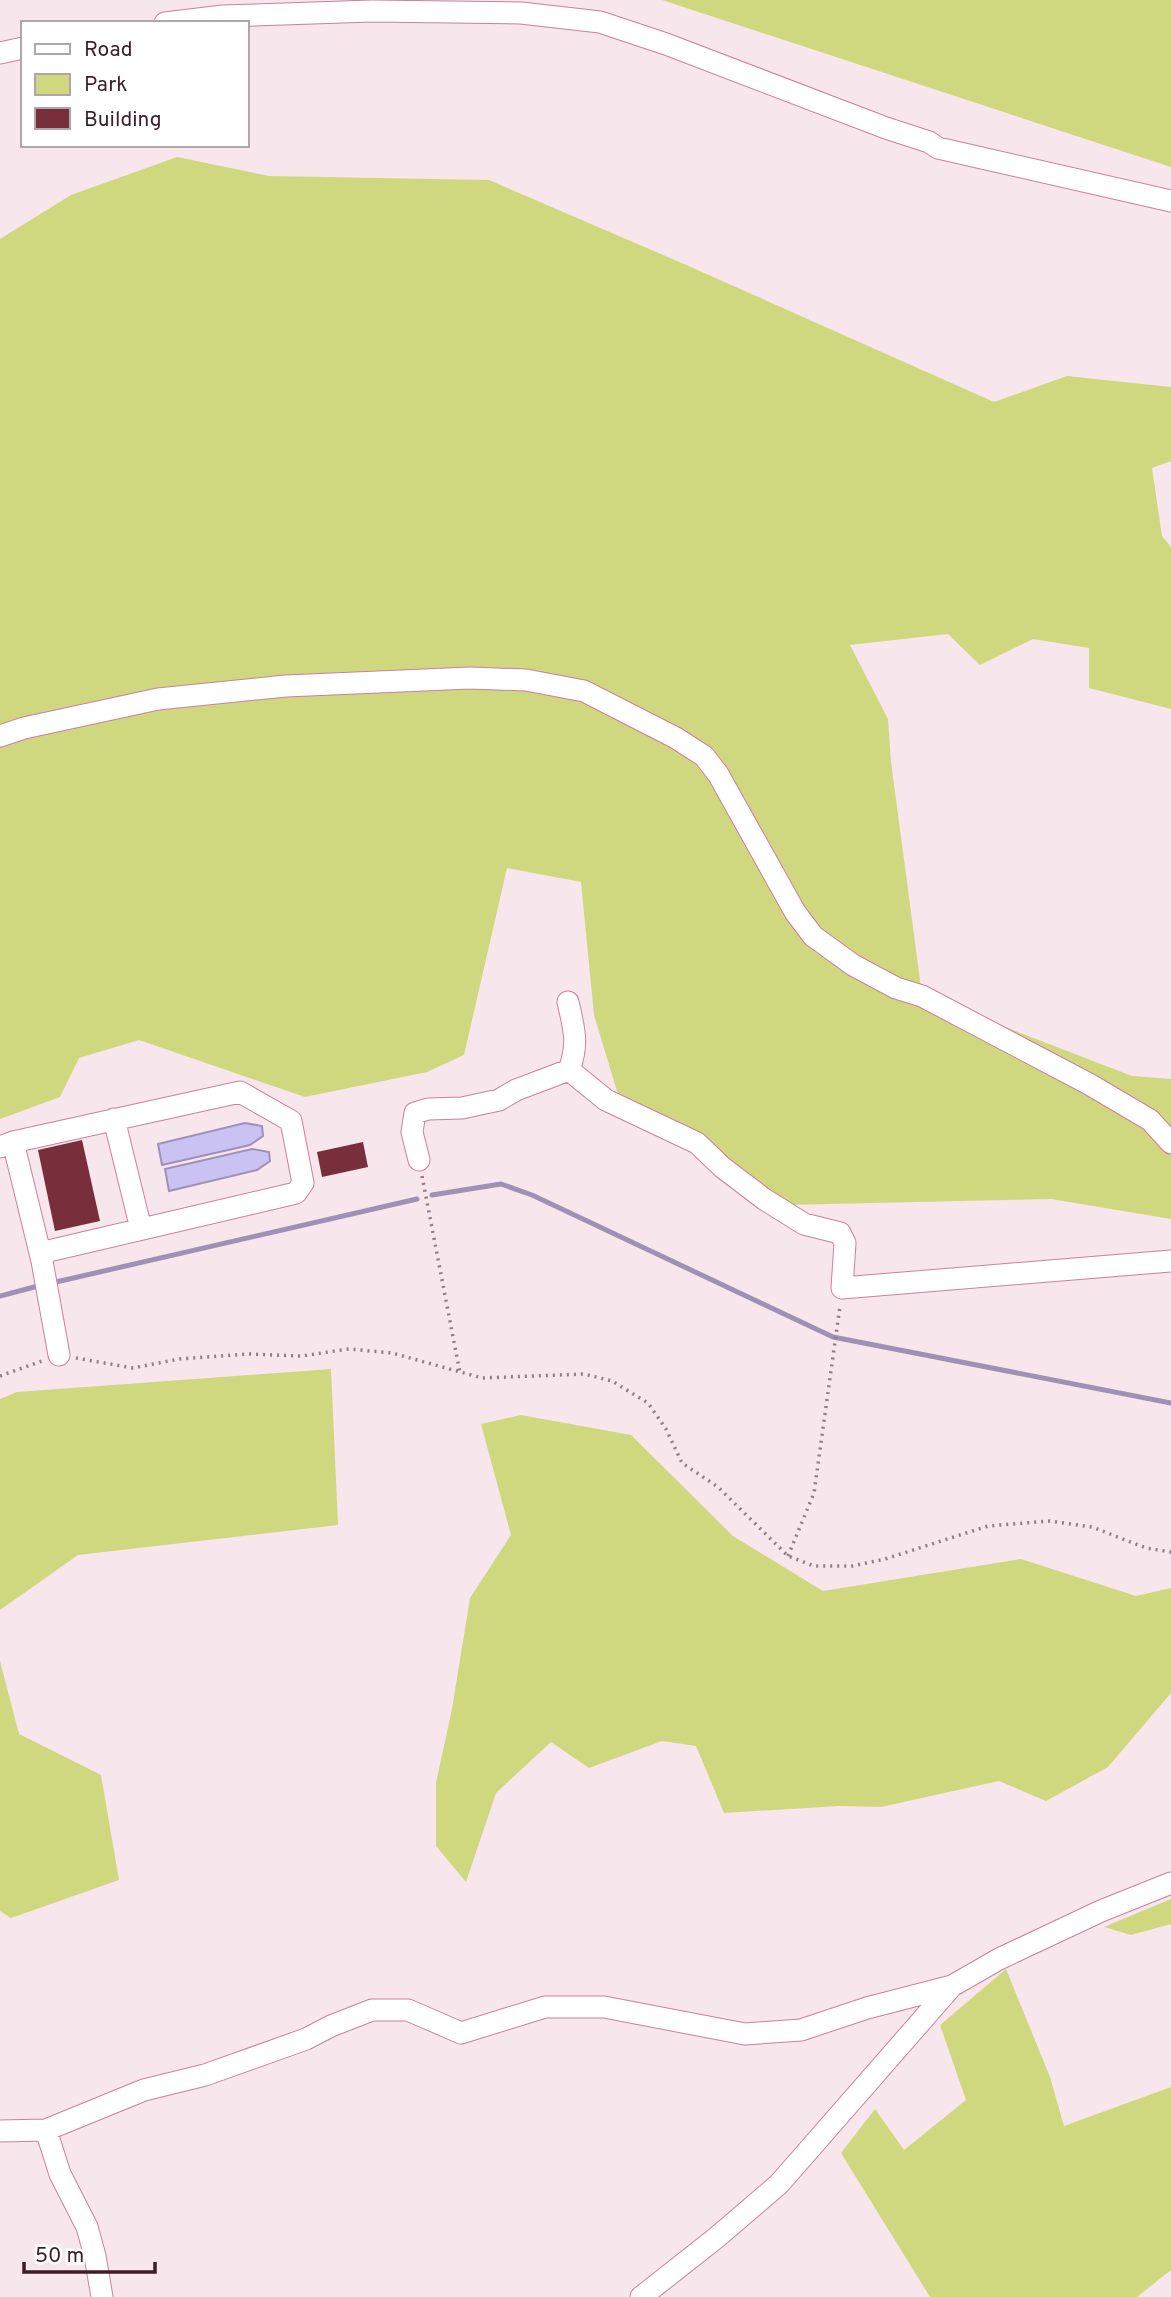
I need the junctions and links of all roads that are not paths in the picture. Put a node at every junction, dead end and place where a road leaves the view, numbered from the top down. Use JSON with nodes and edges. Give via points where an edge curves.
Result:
{"nodes":[{"id":1,"x":182,"y":21,"type":"edge"},
{"id":2,"x":21,"y":48,"type":"edge"},
{"id":3,"x":0,"y":53,"type":"edge"},
{"id":4,"x":1171,"y":201,"type":"edge"},
{"id":5,"x":0,"y":736,"type":"edge"},
{"id":6,"x":568,"y":1002,"type":"dead end"},
{"id":7,"x":569,"y":1070,"type":"junction"},
{"id":8,"x":114,"y":1119,"type":"junction"},
{"id":9,"x":1171,"y":1143,"type":"edge"},
{"id":10,"x":6,"y":1145,"type":"edge"},
{"id":11,"x":419,"y":1160,"type":"road end"},
{"id":12,"x":141,"y":1229,"type":"junction"},
{"id":13,"x":40,"y":1253,"type":"junction"},
{"id":14,"x":1171,"y":1261,"type":"edge"},
{"id":15,"x":59,"y":1355,"type":"road end"},
{"id":16,"x":1171,"y":1883,"type":"edge"},
{"id":17,"x":952,"y":1986,"type":"junction"},
{"id":18,"x":46,"y":2130,"type":"junction"},
{"id":19,"x":0,"y":2132,"type":"edge"},
{"id":20,"x":102,"y":2297,"type":"edge"},
{"id":21,"x":641,"y":2297,"type":"edge"}],
"edges":[{"from":1,"to":4,"type":"street","via":[[372,11],[521,13],[600,22],[938,148]]},
{"from":2,"to":3,"type":"street"},
{"from":5,"to":9,"type":"street","via":[[158,699],[286,686],[470,678],[526,680],[584,691],[704,756],[813,936],[853,965],[1089,1084],[1150,1120]]},
{"from":6,"to":7,"type":"street","via":[[576,1051]]},
{"from":7,"to":11,"type":"street","via":[[499,1100],[415,1113],[412,1132]]},
{"from":7,"to":14,"type":"street","via":[[606,1100],[697,1143],[764,1199],[804,1224],[840,1233],[845,1242],[842,1288]]},
{"from":8,"to":10,"type":"street"},
{"from":8,"to":12,"type":"street"},
{"from":8,"to":12,"type":"street","via":[[240,1091],[291,1121],[303,1183],[296,1193]]},
{"from":10,"to":13,"type":"street"},
{"from":12,"to":13,"type":"street"},
{"from":13,"to":15,"type":"street"},
{"from":16,"to":17,"type":"street","via":[[1101,1911]]},
{"from":17,"to":18,"type":"street","via":[[801,2030],[745,2034],[604,2007],[545,2007],[461,2033],[408,2010],[372,2010],[306,2039],[205,2075],[144,2090]]},
{"from":17,"to":21,"type":"street","via":[[779,2184]]},
{"from":18,"to":19,"type":"street"},
{"from":18,"to":20,"type":"street","via":[[60,2174],[87,2227]]}]}
